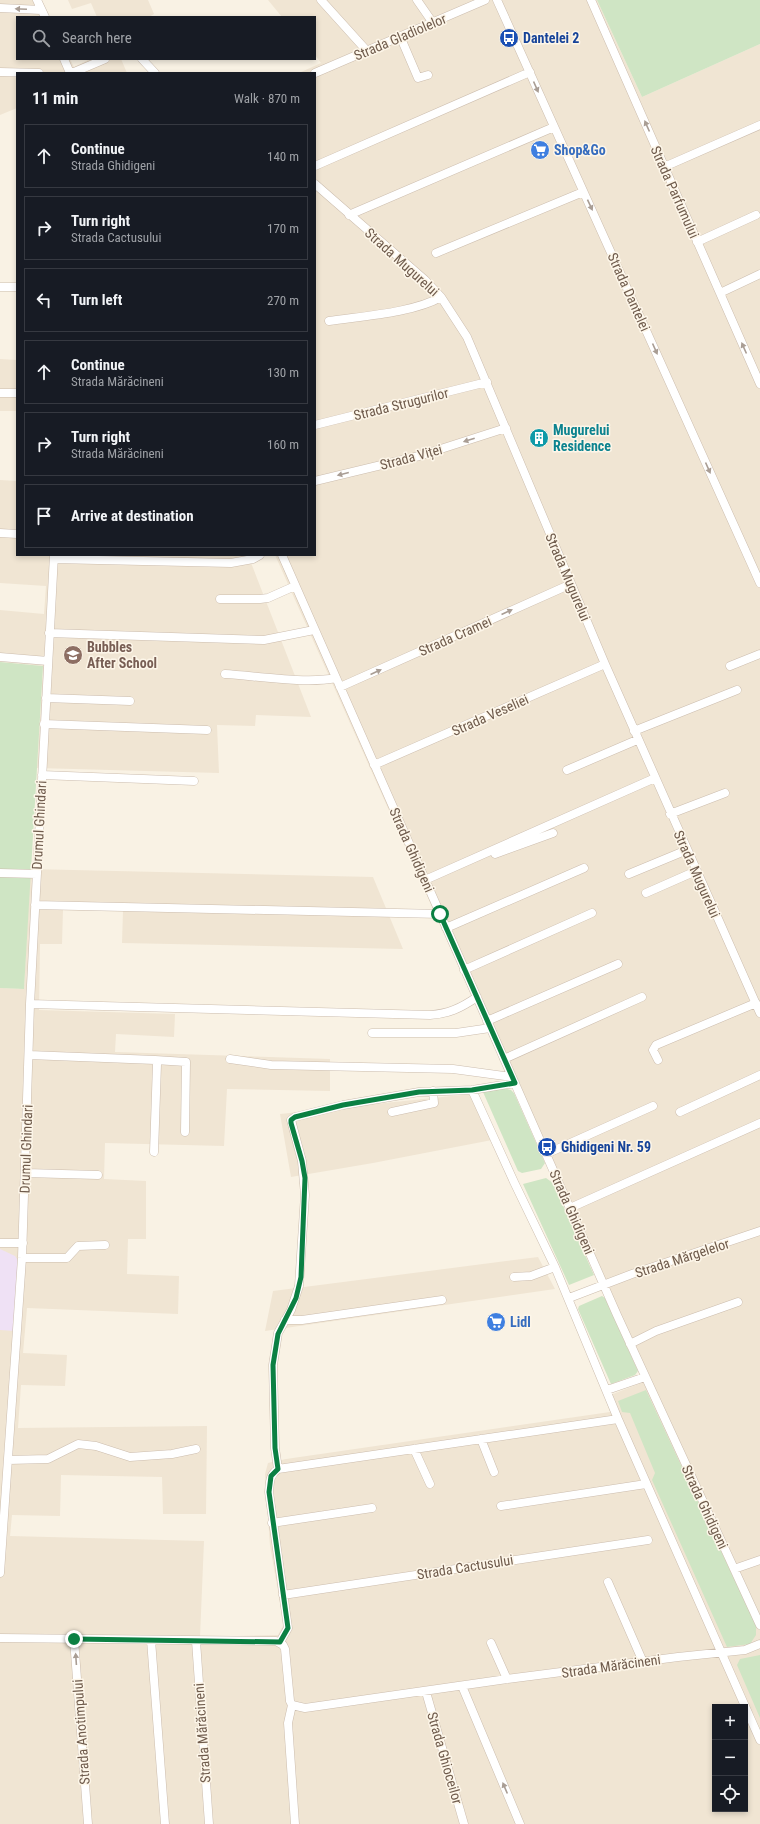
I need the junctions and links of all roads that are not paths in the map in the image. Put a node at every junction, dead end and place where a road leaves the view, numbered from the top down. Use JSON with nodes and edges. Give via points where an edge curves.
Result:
{"nodes":[{"id":1,"x":37,"y":0,"type":"edge"},
{"id":2,"x":321,"y":0,"type":"edge"},
{"id":3,"x":417,"y":0,"type":"edge"},
{"id":4,"x":485,"y":0,"type":"edge"},
{"id":5,"x":497,"y":0,"type":"edge"},
{"id":6,"x":591,"y":0,"type":"edge"},
{"id":7,"x":0,"y":8,"type":"edge"},
{"id":8,"x":43,"y":13,"type":"edge"},
{"id":9,"x":432,"y":23,"type":"junction"},
{"id":10,"x":400,"y":36,"type":"junction"},
{"id":11,"x":367,"y":51,"type":"junction"},
{"id":12,"x":64,"y":60,"type":"edge"},
{"id":13,"x":103,"y":60,"type":"edge"},
{"id":14,"x":143,"y":60,"type":"edge"},
{"id":15,"x":0,"y":72,"type":"edge"},
{"id":16,"x":16,"y":72,"type":"edge"},
{"id":17,"x":70,"y":72,"type":"edge"},
{"id":18,"x":73,"y":72,"type":"edge"},
{"id":19,"x":154,"y":72,"type":"edge"},
{"id":20,"x":530,"y":72,"type":"junction"},
{"id":21,"x":316,"y":73,"type":"edge"},
{"id":22,"x":428,"y":75,"type":"dead end"},
{"id":23,"x":760,"y":125,"type":"edge"},
{"id":24,"x":554,"y":127,"type":"junction"},
{"id":25,"x":316,"y":166,"type":"edge"},
{"id":26,"x":664,"y":167,"type":"junction"},
{"id":27,"x":316,"y":185,"type":"edge"},
{"id":28,"x":583,"y":192,"type":"junction"},
{"id":29,"x":349,"y":215,"type":"junction"},
{"id":30,"x":756,"y":215,"type":"dead end"},
{"id":31,"x":697,"y":242,"type":"junction"},
{"id":32,"x":436,"y":253,"type":"dead end"},
{"id":33,"x":760,"y":274,"type":"edge"},
{"id":34,"x":0,"y":287,"type":"edge"},
{"id":35,"x":16,"y":287,"type":"edge"},
{"id":36,"x":720,"y":293,"type":"junction"},
{"id":37,"x":441,"y":297,"type":"junction"},
{"id":38,"x":330,"y":321,"type":"dead end"},
{"id":39,"x":487,"y":382,"type":"junction"},
{"id":40,"x":760,"y":384,"type":"edge"},
{"id":41,"x":0,"y":393,"type":"edge"},
{"id":42,"x":16,"y":393,"type":"edge"},
{"id":43,"x":316,"y":425,"type":"edge"},
{"id":44,"x":506,"y":428,"type":"junction"},
{"id":45,"x":316,"y":481,"type":"edge"},
{"id":46,"x":0,"y":533,"type":"edge"},
{"id":47,"x":16,"y":534,"type":"edge"},
{"id":48,"x":258,"y":556,"type":"edge"},
{"id":49,"x":282,"y":556,"type":"edge"},
{"id":50,"x":54,"y":557,"type":"edge"},
{"id":51,"x":760,"y":583,"type":"edge"},
{"id":52,"x":571,"y":584,"type":"junction"},
{"id":53,"x":295,"y":586,"type":"junction"},
{"id":54,"x":220,"y":599,"type":"dead end"},
{"id":55,"x":314,"y":630,"type":"junction"},
{"id":56,"x":49,"y":633,"type":"junction"},
{"id":57,"x":760,"y":654,"type":"edge"},
{"id":58,"x":0,"y":657,"type":"edge"},
{"id":59,"x":48,"y":662,"type":"junction"},
{"id":60,"x":605,"y":664,"type":"junction"},
{"id":61,"x":730,"y":666,"type":"dead end"},
{"id":62,"x":225,"y":674,"type":"dead end"},
{"id":63,"x":336,"y":678,"type":"junction"},
{"id":64,"x":340,"y":687,"type":"junction"},
{"id":65,"x":736,"y":690,"type":"dead end"},
{"id":66,"x":46,"y":698,"type":"junction"},
{"id":67,"x":130,"y":701,"type":"dead end"},
{"id":68,"x":44,"y":724,"type":"junction"},
{"id":69,"x":207,"y":730,"type":"dead end"},
{"id":70,"x":634,"y":731,"type":"junction"},
{"id":71,"x":637,"y":740,"type":"junction"},
{"id":72,"x":374,"y":765,"type":"junction"},
{"id":73,"x":566,"y":770,"type":"dead end"},
{"id":74,"x":42,"y":775,"type":"junction"},
{"id":75,"x":654,"y":778,"type":"junction"},
{"id":76,"x":194,"y":781,"type":"dead end"},
{"id":77,"x":725,"y":793,"type":"dead end"},
{"id":78,"x":670,"y":814,"type":"junction"},
{"id":79,"x":553,"y":833,"type":"dead end"},
{"id":80,"x":686,"y":850,"type":"junction"},
{"id":81,"x":584,"y":868,"type":"dead end"},
{"id":82,"x":696,"y":871,"type":"junction"},
{"id":83,"x":0,"y":872,"type":"edge"},
{"id":84,"x":36,"y":874,"type":"junction"},
{"id":85,"x":630,"y":874,"type":"dead end"},
{"id":86,"x":426,"y":882,"type":"junction"},
{"id":87,"x":646,"y":893,"type":"dead end"},
{"id":88,"x":35,"y":905,"type":"junction"},
{"id":89,"x":592,"y":913,"type":"dead end"},
{"id":90,"x":440,"y":914,"type":"junction"},
{"id":91,"x":446,"y":928,"type":"junction"},
{"id":92,"x":618,"y":964,"type":"dead end"},
{"id":93,"x":464,"y":970,"type":"junction"},
{"id":94,"x":476,"y":997,"type":"junction"},
{"id":95,"x":642,"y":997,"type":"dead end"},
{"id":96,"x":756,"y":1003,"type":"junction"},
{"id":97,"x":30,"y":1004,"type":"junction"},
{"id":98,"x":760,"y":1013,"type":"edge"},
{"id":99,"x":489,"y":1025,"type":"junction"},
{"id":100,"x":372,"y":1033,"type":"dead end"},
{"id":101,"x":29,"y":1055,"type":"junction"},
{"id":102,"x":230,"y":1059,"type":"dead end"},
{"id":103,"x":504,"y":1059,"type":"junction"},
{"id":104,"x":155,"y":1060,"type":"junction"},
{"id":105,"x":658,"y":1060,"type":"dead end"},
{"id":106,"x":760,"y":1075,"type":"edge"},
{"id":107,"x":513,"y":1080,"type":"junction"},
{"id":108,"x":472,"y":1090,"type":"junction"},
{"id":109,"x":433,"y":1091,"type":"junction"},
{"id":110,"x":653,"y":1106,"type":"dead end"},
{"id":111,"x":392,"y":1112,"type":"dead end"},
{"id":112,"x":680,"y":1112,"type":"dead end"},
{"id":113,"x":760,"y":1124,"type":"edge"},
{"id":114,"x":185,"y":1132,"type":"dead end"},
{"id":115,"x":154,"y":1152,"type":"dead end"},
{"id":116,"x":546,"y":1154,"type":"junction"},
{"id":117,"x":26,"y":1173,"type":"junction"},
{"id":118,"x":98,"y":1175,"type":"dead end"},
{"id":119,"x":570,"y":1208,"type":"junction"},
{"id":120,"x":760,"y":1231,"type":"edge"},
{"id":121,"x":0,"y":1243,"type":"edge"},
{"id":122,"x":23,"y":1243,"type":"junction"},
{"id":123,"x":105,"y":1245,"type":"dead end"},
{"id":124,"x":22,"y":1258,"type":"junction"},
{"id":125,"x":555,"y":1267,"type":"junction"},
{"id":126,"x":514,"y":1277,"type":"dead end"},
{"id":127,"x":603,"y":1284,"type":"junction"},
{"id":128,"x":569,"y":1298,"type":"junction"},
{"id":129,"x":442,"y":1300,"type":"dead end"},
{"id":130,"x":738,"y":1302,"type":"dead end"},
{"id":131,"x":285,"y":1320,"type":"junction"},
{"id":132,"x":630,"y":1344,"type":"junction"},
{"id":133,"x":645,"y":1377,"type":"junction"},
{"id":134,"x":607,"y":1390,"type":"junction"},
{"id":135,"x":618,"y":1419,"type":"junction"},
{"id":136,"x":481,"y":1439,"type":"junction"},
{"id":137,"x":4,"y":1446,"type":"edge"},
{"id":138,"x":196,"y":1449,"type":"dead end"},
{"id":139,"x":414,"y":1449,"type":"junction"},
{"id":140,"x":8,"y":1460,"type":"junction"},
{"id":141,"x":278,"y":1469,"type":"junction"},
{"id":142,"x":494,"y":1472,"type":"dead end"},
{"id":143,"x":430,"y":1484,"type":"dead end"},
{"id":144,"x":646,"y":1484,"type":"junction"},
{"id":145,"x":501,"y":1506,"type":"dead end"},
{"id":146,"x":372,"y":1508,"type":"dead end"},
{"id":147,"x":272,"y":1523,"type":"junction"},
{"id":148,"x":648,"y":1540,"type":"dead end"},
{"id":149,"x":760,"y":1560,"type":"edge"},
{"id":150,"x":734,"y":1569,"type":"junction"},
{"id":151,"x":0,"y":1573,"type":"edge"},
{"id":152,"x":608,"y":1582,"type":"dead end"},
{"id":153,"x":283,"y":1595,"type":"junction"},
{"id":154,"x":760,"y":1625,"type":"edge"},
{"id":155,"x":0,"y":1638,"type":"edge"},
{"id":156,"x":74,"y":1639,"type":"junction"},
{"id":157,"x":151,"y":1640,"type":"junction"},
{"id":158,"x":196,"y":1641,"type":"junction"},
{"id":159,"x":280,"y":1642,"type":"junction"},
{"id":160,"x":491,"y":1643,"type":"dead end"},
{"id":161,"x":760,"y":1644,"type":"edge"},
{"id":162,"x":721,"y":1652,"type":"junction"},
{"id":163,"x":642,"y":1662,"type":"junction"},
{"id":164,"x":507,"y":1679,"type":"junction"},
{"id":165,"x":462,"y":1686,"type":"junction"},
{"id":166,"x":426,"y":1692,"type":"junction"},
{"id":167,"x":292,"y":1705,"type":"junction"},
{"id":168,"x":760,"y":1740,"type":"edge"},
{"id":169,"x":88,"y":1824,"type":"edge"},
{"id":170,"x":165,"y":1824,"type":"edge"},
{"id":171,"x":209,"y":1824,"type":"edge"},
{"id":172,"x":295,"y":1824,"type":"edge"},
{"id":173,"x":464,"y":1824,"type":"edge"},
{"id":174,"x":520,"y":1824,"type":"edge"}],
"edges":[{"from":1,"to":8,"type":"street"},
{"from":2,"to":11,"type":"street"},
{"from":3,"to":9,"type":"street"},
{"from":4,"to":9,"type":"street","name":"Strada Gladiolelor"},
{"from":5,"to":20,"type":"street","name":"Strada Dantelei"},
{"from":26,"to":6,"type":"street","name":"Strada Parfumului","one_way":true},
{"from":8,"to":7,"type":"street","one_way":true},
{"from":9,"to":10,"type":"street","name":"Strada Gladiolelor"},
{"from":10,"to":11,"type":"street","name":"Strada Gladiolelor"},
{"from":10,"to":22,"type":"street","via":[[418,78]]},
{"from":11,"to":21,"type":"street","name":"Strada Gladiolelor"},
{"from":12,"to":17,"type":"street"},
{"from":13,"to":18,"type":"street"},
{"from":14,"to":19,"type":"street"},
{"from":15,"to":16,"type":"street"},
{"from":20,"to":24,"type":"street","name":"Strada Dantelei","one_way":true},
{"from":20,"to":25,"type":"street"},
{"from":23,"to":26,"type":"street"},
{"from":24,"to":28,"type":"street","name":"Strada Dantelei"},
{"from":24,"to":29,"type":"street"},
{"from":26,"to":31,"type":"street","name":"Strada Parfumului"},
{"from":27,"to":29,"type":"street","name":"Strada Mugurelui"},
{"from":28,"to":32,"type":"street"},
{"from":28,"to":51,"type":"street","name":"Strada Dantelei","one_way":true},
{"from":29,"to":37,"type":"street","name":"Strada Mugurelui","via":[[425,280]]},
{"from":30,"to":31,"type":"street"},
{"from":31,"to":36,"type":"street","name":"Strada Parfumului"},
{"from":33,"to":36,"type":"street"},
{"from":34,"to":35,"type":"street"},
{"from":40,"to":36,"type":"street","name":"Strada Parfumului","one_way":true},
{"from":37,"to":38,"type":"street","via":[[416,307]]},
{"from":37,"to":39,"type":"street","name":"Strada Mugurelui","via":[[467,337]]},
{"from":39,"to":43,"type":"street","name":"Strada Strugurilor"},
{"from":39,"to":44,"type":"street","name":"Strada Mugurelui"},
{"from":41,"to":42,"type":"street"},
{"from":44,"to":45,"type":"street","name":"Strada Viței","one_way":true,"via":[[418,456]]},
{"from":44,"to":52,"type":"street","name":"Strada Mugurelui"},
{"from":46,"to":47,"type":"street"},
{"from":48,"to":50,"type":"street","name":"Drumul Ghindari","via":[[231,563]]},
{"from":49,"to":53,"type":"street","name":"Strada Ghidigeni"},
{"from":50,"to":56,"type":"street","name":"Drumul Ghindari"},
{"from":52,"to":60,"type":"street","name":"Strada Mugurelui"},
{"from":64,"to":52,"type":"street","name":"Strada Cramei","one_way":true},
{"from":53,"to":54,"type":"street","via":[[268,598]]},
{"from":53,"to":55,"type":"street","name":"Strada Ghidigeni"},
{"from":55,"to":56,"type":"street","via":[[264,640]]},
{"from":55,"to":63,"type":"street","name":"Strada Ghidigeni"},
{"from":56,"to":59,"type":"street","name":"Drumul Ghindari"},
{"from":57,"to":61,"type":"street"},
{"from":58,"to":59,"type":"street"},
{"from":59,"to":66,"type":"street","name":"Drumul Ghindari"},
{"from":60,"to":70,"type":"street","name":"Strada Mugurelui"},
{"from":60,"to":72,"type":"street","name":"Strada Veseliei"},
{"from":62,"to":63,"type":"street"},
{"from":63,"to":64,"type":"street","name":"Strada Ghidigeni"},
{"from":64,"to":72,"type":"street","name":"Strada Ghidigeni"},
{"from":65,"to":70,"type":"street"},
{"from":66,"to":67,"type":"street"},
{"from":66,"to":68,"type":"street","name":"Drumul Ghindari"},
{"from":68,"to":69,"type":"street"},
{"from":68,"to":74,"type":"street","name":"Drumul Ghindari"},
{"from":70,"to":71,"type":"street","name":"Strada Mugurelui"},
{"from":71,"to":73,"type":"street"},
{"from":71,"to":75,"type":"street","name":"Strada Mugurelui"},
{"from":72,"to":86,"type":"street","name":"Strada Ghidigeni"},
{"from":74,"to":76,"type":"street"},
{"from":74,"to":84,"type":"street","name":"Drumul Ghindari"},
{"from":75,"to":78,"type":"street","name":"Strada Mugurelui"},
{"from":75,"to":86,"type":"street"},
{"from":77,"to":78,"type":"street"},
{"from":78,"to":80,"type":"street","name":"Strada Mugurelui"},
{"from":79,"to":86,"type":"street"},
{"from":80,"to":82,"type":"street","name":"Strada Mugurelui"},
{"from":80,"to":85,"type":"street"},
{"from":81,"to":91,"type":"street"},
{"from":82,"to":87,"type":"street"},
{"from":82,"to":96,"type":"street","name":"Strada Mugurelui"},
{"from":83,"to":84,"type":"street"},
{"from":84,"to":88,"type":"street","name":"Drumul Ghindari"},
{"from":86,"to":90,"type":"street","name":"Strada Ghidigeni"},
{"from":88,"to":90,"type":"street"},
{"from":88,"to":97,"type":"street","name":"Drumul Ghindari"},
{"from":89,"to":93,"type":"street"},
{"from":90,"to":91,"type":"street","name":"Strada Ghidigeni"},
{"from":91,"to":93,"type":"street","name":"Strada Ghidigeni"},
{"from":92,"to":99,"type":"street"},
{"from":93,"to":94,"type":"street","name":"Strada Ghidigeni"},
{"from":94,"to":97,"type":"street","via":[[452,1012],[430,1015]]},
{"from":94,"to":99,"type":"street","name":"Strada Ghidigeni"},
{"from":95,"to":103,"type":"street"},
{"from":96,"to":98,"type":"street","name":"Strada Mugurelui"},
{"from":96,"to":105,"type":"street","via":[[656,1045],[653,1050]]},
{"from":97,"to":101,"type":"street","name":"Drumul Ghindari"},
{"from":99,"to":100,"type":"street","via":[[456,1033]]},
{"from":99,"to":103,"type":"street","name":"Strada Ghidigeni"},
{"from":101,"to":104,"type":"street"},
{"from":101,"to":117,"type":"street","name":"Drumul Ghindari"},
{"from":102,"to":107,"type":"street","via":[[271,1065],[453,1069]]},
{"from":103,"to":107,"type":"street","name":"Strada Ghidigeni"},
{"from":104,"to":114,"type":"street","via":[[186,1062]]},
{"from":104,"to":115,"type":"street","via":[[157,1064]]},
{"from":106,"to":112,"type":"street"},
{"from":107,"to":108,"type":"street"},
{"from":107,"to":116,"type":"street","name":"Strada Ghidigeni"},
{"from":108,"to":109,"type":"street"},
{"from":108,"to":125,"type":"street"},
{"from":109,"to":111,"type":"street","via":[[434,1103]]},
{"from":109,"to":131,"type":"street","via":[[343,1105],[291,1120],[302,1161],[305,1195],[301,1277],[296,1298]]},
{"from":110,"to":116,"type":"street"},
{"from":113,"to":119,"type":"street"},
{"from":116,"to":119,"type":"street","name":"Strada Ghidigeni"},
{"from":117,"to":118,"type":"street"},
{"from":117,"to":122,"type":"street","name":"Drumul Ghindari"},
{"from":119,"to":127,"type":"street","name":"Strada Ghidigeni"},
{"from":120,"to":127,"type":"street","name":"Strada Mărgelelor"},
{"from":121,"to":122,"type":"street"},
{"from":122,"to":124,"type":"street","name":"Drumul Ghindari"},
{"from":123,"to":124,"type":"street","via":[[78,1246],[67,1258]]},
{"from":124,"to":137,"type":"street","name":"Drumul Ghindari"},
{"from":125,"to":126,"type":"street","via":[[536,1275]]},
{"from":125,"to":128,"type":"street"},
{"from":127,"to":128,"type":"street","name":"Strada Mărgelelor"},
{"from":127,"to":132,"type":"street","name":"Strada Ghidigeni"},
{"from":128,"to":134,"type":"street"},
{"from":129,"to":131,"type":"street","via":[[302,1320]]},
{"from":130,"to":132,"type":"street","via":[[656,1331]]},
{"from":131,"to":141,"type":"street","via":[[276,1342],[273,1365]]},
{"from":132,"to":133,"type":"street","name":"Strada Ghidigeni"},
{"from":133,"to":134,"type":"street"},
{"from":133,"to":150,"type":"street","name":"Strada Ghidigeni"},
{"from":134,"to":135,"type":"street"},
{"from":135,"to":136,"type":"street"},
{"from":135,"to":144,"type":"street"},
{"from":136,"to":139,"type":"street"},
{"from":136,"to":142,"type":"street"},
{"from":137,"to":140,"type":"street","name":"Drumul Ghindari"},
{"from":138,"to":140,"type":"street","via":[[172,1454],[130,1457],[96,1446],[78,1444],[48,1459]]},
{"from":139,"to":141,"type":"street"},
{"from":139,"to":143,"type":"street"},
{"from":140,"to":151,"type":"street","name":"Drumul Ghindari"},
{"from":141,"to":147,"type":"street","via":[[271,1476],[269,1492]]},
{"from":144,"to":145,"type":"street"},
{"from":144,"to":162,"type":"street"},
{"from":146,"to":147,"type":"street"},
{"from":147,"to":153,"type":"street"},
{"from":148,"to":153,"type":"street","name":"Strada Cactusului"},
{"from":149,"to":150,"type":"street"},
{"from":150,"to":154,"type":"street","name":"Strada Ghidigeni"},
{"from":152,"to":163,"type":"street"},
{"from":153,"to":159,"type":"street","via":[[288,1628]]},
{"from":155,"to":156,"type":"street"},
{"from":156,"to":157,"type":"street"},
{"from":169,"to":156,"type":"street","name":"Strada Anotimpului","one_way":true},
{"from":157,"to":158,"type":"street"},
{"from":157,"to":170,"type":"street"},
{"from":158,"to":159,"type":"street"},
{"from":158,"to":171,"type":"street","name":"Strada Mărăcineni"},
{"from":159,"to":167,"type":"street","via":[[285,1649]]},
{"from":160,"to":164,"type":"street"},
{"from":161,"to":162,"type":"street","name":"Strada Mărăcineni","via":[[745,1650]]},
{"from":162,"to":163,"type":"street","name":"Strada Mărăcineni"},
{"from":162,"to":168,"type":"street"},
{"from":163,"to":164,"type":"street","name":"Strada Mărăcineni"},
{"from":164,"to":165,"type":"street","name":"Strada Mărăcineni"},
{"from":165,"to":166,"type":"street","name":"Strada Mărăcineni"},
{"from":174,"to":165,"type":"street","one_way":true},
{"from":166,"to":167,"type":"street","name":"Strada Mărăcineni","via":[[305,1708]]},
{"from":166,"to":173,"type":"street","name":"Strada Ghioceilor"},
{"from":167,"to":172,"type":"street","via":[[288,1730]]}]}
